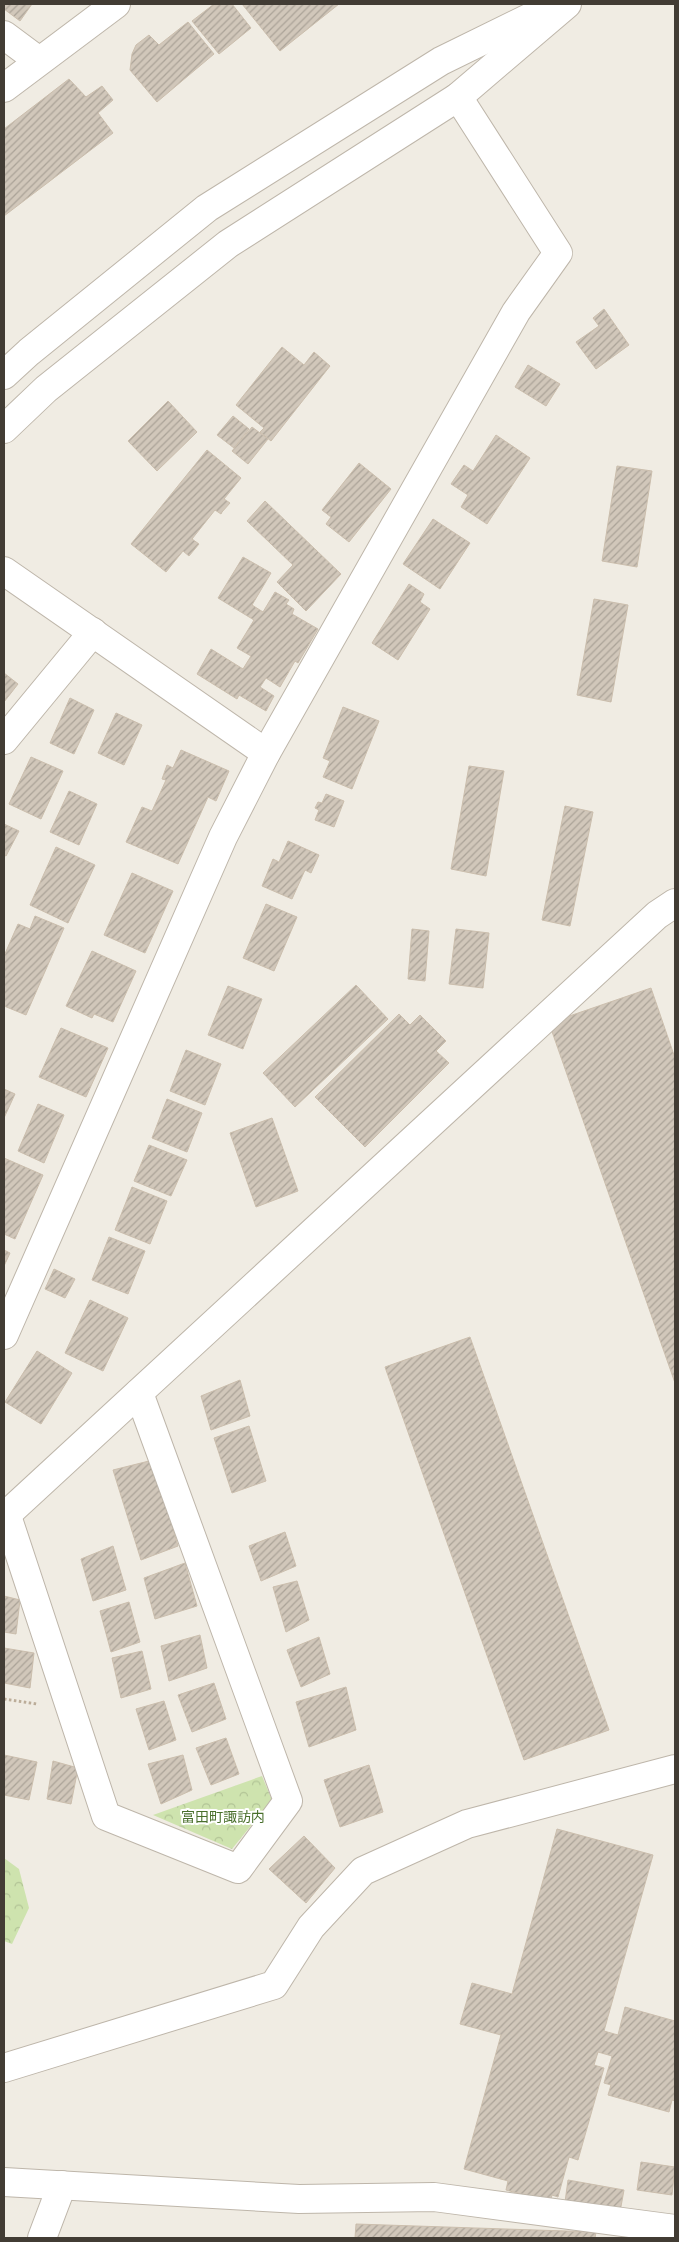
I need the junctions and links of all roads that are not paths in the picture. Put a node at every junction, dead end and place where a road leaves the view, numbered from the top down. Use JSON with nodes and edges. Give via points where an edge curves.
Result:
{"nodes":[{"id":1,"x":116,"y":4,"type":"edge"},
{"id":2,"x":558,"y":4,"type":"edge"},
{"id":3,"x":567,"y":4,"type":"edge"},
{"id":4,"x":4,"y":35,"type":"edge"},
{"id":5,"x":39,"y":60,"type":"junction"},
{"id":6,"x":4,"y":88,"type":"edge"},
{"id":7,"x":458,"y":97,"type":"junction"},
{"id":8,"x":4,"y":376,"type":"edge"},
{"id":9,"x":4,"y":429,"type":"edge"},
{"id":10,"x":4,"y":571,"type":"edge"},
{"id":11,"x":93,"y":632,"type":"junction"},
{"id":12,"x":4,"y":740,"type":"edge"},
{"id":13,"x":266,"y":753,"type":"junction"},
{"id":14,"x":675,"y":902,"type":"edge"},
{"id":15,"x":4,"y":1335,"type":"edge"},
{"id":16,"x":139,"y":1393,"type":"junction"},
{"id":17,"x":5,"y":1516,"type":"edge"},
{"id":18,"x":675,"y":1769,"type":"edge"},
{"id":19,"x":4,"y":2068,"type":"edge"},
{"id":20,"x":4,"y":2182,"type":"edge"},
{"id":21,"x":62,"y":2185,"type":"junction"},
{"id":22,"x":675,"y":2229,"type":"edge"},
{"id":23,"x":42,"y":2238,"type":"edge"}],
"edges":[{"from":1,"to":5,"type":"street"},
{"from":2,"to":8,"type":"street","via":[[441,60],[207,208],[29,352]]},
{"from":3,"to":7,"type":"street"},
{"from":4,"to":5,"type":"street"},
{"from":5,"to":6,"type":"street"},
{"from":7,"to":9,"type":"street","via":[[228,244],[46,389]]},
{"from":7,"to":13,"type":"street","via":[[558,253],[516,312]]},
{"from":10,"to":11,"type":"street"},
{"from":11,"to":12,"type":"street"},
{"from":11,"to":13,"type":"street"},
{"from":13,"to":15,"type":"street","via":[[223,837]]},
{"from":14,"to":16,"type":"street","via":[[465,1090]]},
{"from":16,"to":17,"type":"street"},
{"from":16,"to":17,"type":"street","via":[[288,1801],[238,1869],[106,1816]]},
{"from":18,"to":19,"type":"street","via":[[467,1824],[363,1871],[312,1927],[274,1985]]},
{"from":20,"to":21,"type":"street"},
{"from":21,"to":22,"type":"street","via":[[299,2199],[434,2197]]},
{"from":21,"to":23,"type":"street"}]}
